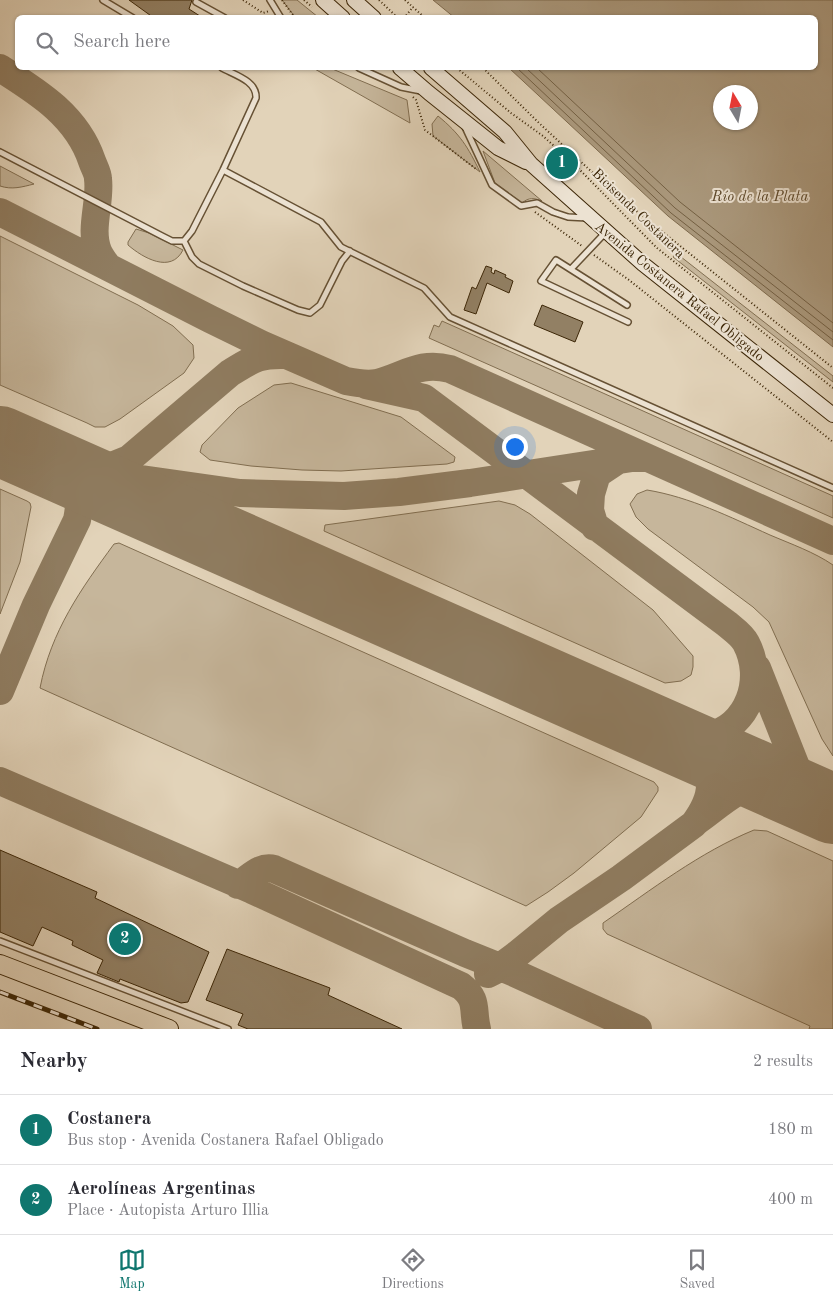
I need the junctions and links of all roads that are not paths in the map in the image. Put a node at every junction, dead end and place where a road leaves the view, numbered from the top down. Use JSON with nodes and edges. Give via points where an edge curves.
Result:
{"nodes":[{"id":1,"x":103,"y":0,"type":"edge"},
{"id":2,"x":270,"y":0,"type":"edge"},
{"id":3,"x":323,"y":0,"type":"edge"},
{"id":4,"x":354,"y":0,"type":"edge"},
{"id":5,"x":196,"y":2,"type":"dead end"},
{"id":6,"x":128,"y":15,"type":"edge"},
{"id":7,"x":220,"y":15,"type":"edge"},
{"id":8,"x":279,"y":15,"type":"edge"},
{"id":9,"x":340,"y":15,"type":"edge"},
{"id":10,"x":371,"y":15,"type":"edge"},
{"id":11,"x":226,"y":70,"type":"edge"},
{"id":12,"x":363,"y":70,"type":"edge"},
{"id":13,"x":402,"y":70,"type":"edge"},
{"id":14,"x":433,"y":70,"type":"edge"},
{"id":15,"x":429,"y":93,"type":"junction"},
{"id":16,"x":461,"y":119,"type":"junction"},
{"id":17,"x":0,"y":152,"type":"edge"},
{"id":18,"x":531,"y":164,"type":"junction"},
{"id":19,"x":223,"y":170,"type":"junction"},
{"id":20,"x":591,"y":217,"type":"junction"},
{"id":21,"x":606,"y":231,"type":"junction"},
{"id":22,"x":184,"y":241,"type":"junction"},
{"id":23,"x":350,"y":251,"type":"junction"},
{"id":24,"x":571,"y":269,"type":"junction"},
{"id":25,"x":627,"y":305,"type":"dead end"},
{"id":26,"x":628,"y":322,"type":"dead end"},
{"id":27,"x":833,"y":415,"type":"edge"},
{"id":28,"x":833,"y":488,"type":"edge"},
{"id":29,"x":0,"y":941,"type":"edge"},
{"id":30,"x":0,"y":964,"type":"edge"},
{"id":31,"x":169,"y":1029,"type":"edge"},
{"id":32,"x":228,"y":1029,"type":"edge"}],
"edges":[{"from":1,"to":6,"type":"lane"},
{"from":2,"to":8,"type":"lane"},
{"from":3,"to":9,"type":"main road"},
{"from":4,"to":10,"type":"main road"},
{"from":5,"to":7,"type":"lane"},
{"from":11,"to":19,"type":"lane","via":[[251,84],[256,98]]},
{"from":12,"to":15,"type":"lane","via":[[401,87]]},
{"from":13,"to":15,"type":"main road","name":"Avenida Costanera Rafael Obligado"},
{"from":14,"to":18,"type":"main road","name":"Avenida Costanera Rafael Obligado","via":[[505,132]]},
{"from":15,"to":16,"type":"main road","name":"Avenida Costanera Rafael Obligado"},
{"from":16,"to":18,"type":"main road","name":"Avenida Costanera Rafael Obligado","via":[[498,148]]},
{"from":16,"to":20,"type":"lane","via":[[494,187],[518,204],[537,203],[568,217]]},
{"from":17,"to":22,"type":"lane","via":[[162,236]]},
{"from":18,"to":20,"type":"main road","name":"Avenida Costanera Rafael Obligado"},
{"from":19,"to":22,"type":"lane"},
{"from":19,"to":23,"type":"lane","via":[[321,222],[341,247]]},
{"from":20,"to":21,"type":"main road","name":"Avenida Costanera Rafael Obligado"},
{"from":21,"to":24,"type":"lane"},
{"from":21,"to":27,"type":"main road","name":"Avenida Costanera Rafael Obligado"},
{"from":22,"to":23,"type":"lane","via":[[192,258],[199,264],[298,310],[310,312],[320,305]]},
{"from":23,"to":28,"type":"lane","via":[[424,288],[450,317]]},
{"from":24,"to":25,"type":"lane"},
{"from":24,"to":26,"type":"lane","via":[[556,260],[541,281]]},
{"from":29,"to":32,"type":"lane"},
{"from":30,"to":31,"type":"highway"}]}
